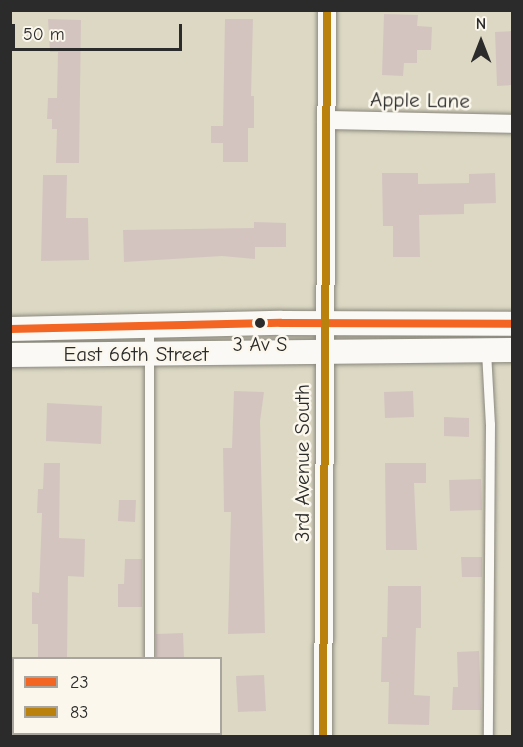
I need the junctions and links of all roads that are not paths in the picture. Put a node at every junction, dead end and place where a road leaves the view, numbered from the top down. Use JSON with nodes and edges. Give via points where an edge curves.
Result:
{"nodes":[{"id":1,"x":327,"y":10,"type":"edge"},
{"id":2,"x":326,"y":120,"type":"junction"},
{"id":3,"x":513,"y":124,"type":"edge"},
{"id":4,"x":325,"y":324,"type":"junction"},
{"id":5,"x":513,"y":324,"type":"edge"},
{"id":6,"x":149,"y":327,"type":"junction"},
{"id":7,"x":10,"y":329,"type":"edge"},
{"id":8,"x":513,"y":350,"type":"edge"},
{"id":9,"x":486,"y":351,"type":"junction"},
{"id":10,"x":325,"y":352,"type":"junction"},
{"id":11,"x":10,"y":354,"type":"edge"},
{"id":12,"x":148,"y":354,"type":"junction"},
{"id":13,"x":149,"y":657,"type":"edge"},
{"id":14,"x":323,"y":736,"type":"edge"},
{"id":15,"x":488,"y":736,"type":"edge"}],
"edges":[{"from":1,"to":2,"type":"street","name":"3rd Avenue South"},
{"from":2,"to":3,"type":"street","name":"Apple Lane"},
{"from":2,"to":4,"type":"street","name":"3rd Avenue South"},
{"from":4,"to":5,"type":"main road","name":"East 66th Street"},
{"from":4,"to":6,"type":"main road","name":"East 66th Street"},
{"from":4,"to":10,"type":"street","name":"3rd Avenue South"},
{"from":6,"to":7,"type":"main road","name":"East 66th Street"},
{"from":6,"to":12,"type":"lane"},
{"from":8,"to":9,"type":"main road","name":"East 66th Street"},
{"from":9,"to":10,"type":"main road","name":"East 66th Street"},
{"from":9,"to":15,"type":"lane","via":[[490,424]]},
{"from":10,"to":12,"type":"main road","name":"East 66th Street"},
{"from":10,"to":14,"type":"street","name":"3rd Avenue South"},
{"from":11,"to":12,"type":"main road","name":"East 66th Street"},
{"from":12,"to":13,"type":"lane"}]}
